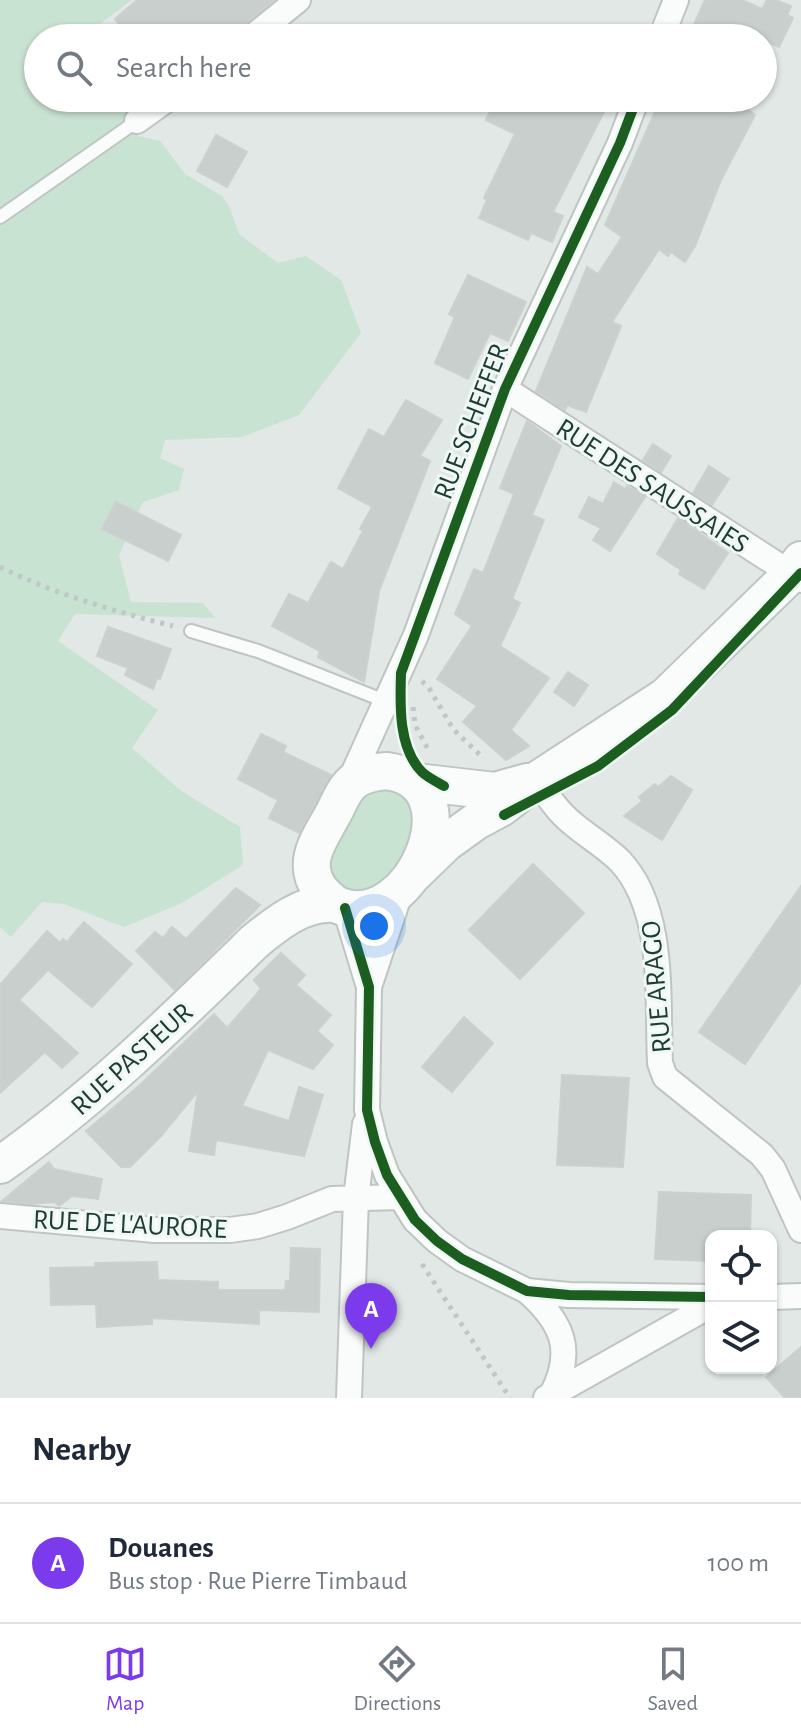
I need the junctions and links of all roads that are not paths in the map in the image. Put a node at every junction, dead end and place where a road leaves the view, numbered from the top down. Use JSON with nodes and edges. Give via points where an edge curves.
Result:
{"nodes":[{"id":1,"x":298,"y":0,"type":"edge"},
{"id":2,"x":676,"y":0,"type":"edge"},
{"id":3,"x":268,"y":24,"type":"edge"},
{"id":4,"x":667,"y":24,"type":"edge"},
{"id":5,"x":150,"y":112,"type":"edge"},
{"id":6,"x":632,"y":112,"type":"edge"},
{"id":7,"x":137,"y":121,"type":"joint"},
{"id":8,"x":0,"y":217,"type":"edge"},
{"id":9,"x":505,"y":389,"type":"junction"},
{"id":10,"x":798,"y":571,"type":"edge"},
{"id":11,"x":191,"y":631,"type":"road end"},
{"id":12,"x":385,"y":701,"type":"junction"},
{"id":13,"x":423,"y":768,"type":"junction"},
{"id":14,"x":537,"y":780,"type":"junction"},
{"id":15,"x":348,"y":785,"type":"junction"},
{"id":16,"x":312,"y":852,"type":"junction"},
{"id":17,"x":408,"y":880,"type":"junction"},
{"id":18,"x":340,"y":906,"type":"junction"},
{"id":19,"x":254,"y":942,"type":"junction"},
{"id":20,"x":369,"y":987,"type":"junction"},
{"id":21,"x":367,"y":1110,"type":"junction"},
{"id":22,"x":0,"y":1165,"type":"edge"},
{"id":23,"x":400,"y":1197,"type":"junction"},
{"id":24,"x":356,"y":1198,"type":"junction"},
{"id":25,"x":0,"y":1216,"type":"edge"},
{"id":26,"x":801,"y":1230,"type":"edge"},
{"id":27,"x":527,"y":1291,"type":"junction"},
{"id":28,"x":801,"y":1296,"type":"edge"},
{"id":29,"x":705,"y":1297,"type":"edge"},
{"id":30,"x":777,"y":1297,"type":"edge"},
{"id":31,"x":705,"y":1308,"type":"edge"},
{"id":32,"x":549,"y":1396,"type":"edge"},
{"id":33,"x":349,"y":1398,"type":"edge"}],
"edges":[{"from":1,"to":3,"type":"street"},
{"from":2,"to":4,"type":"street"},
{"from":5,"to":7,"type":"street"},
{"from":6,"to":9,"type":"street","name":"RUE SCHEFFER"},
{"from":7,"to":8,"type":"lane"},
{"from":9,"to":10,"type":"street","name":"RUE DES SAUSSAIES"},
{"from":9,"to":12,"type":"street","name":"RUE SCHEFFER","via":[[416,635]]},
{"from":10,"to":14,"type":"main road","via":[[666,696]]},
{"from":11,"to":12,"type":"lane"},
{"from":12,"to":15,"type":"street","name":"RUE SCHEFFER"},
{"from":13,"to":14,"type":"main road","via":[[495,791]]},
{"from":13,"to":15,"type":"main road","via":[[386,771]]},
{"from":13,"to":17,"type":"main road","via":[[432,830]]},
{"from":14,"to":17,"type":"main road","via":[[446,843]]},
{"from":14,"to":26,"type":"street","name":"RUE ARAGO","via":[[569,821],[616,857],[642,892],[653,929],[665,1077],[762,1155]]},
{"from":15,"to":16,"type":"main road"},
{"from":16,"to":18,"type":"main road","via":[[312,875]]},
{"from":16,"to":19,"type":"main road","name":"RUE PASTEUR"},
{"from":17,"to":18,"type":"main road","via":[[382,904]]},
{"from":17,"to":20,"type":"street"},
{"from":18,"to":19,"type":"main road","name":"RUE PASTEUR","via":[[315,906],[290,915]]},
{"from":18,"to":20,"type":"street"},
{"from":19,"to":22,"type":"main road","name":"RUE PASTEUR","via":[[107,1083]]},
{"from":20,"to":21,"type":"street"},
{"from":21,"to":23,"type":"street","via":[[387,1175]]},
{"from":21,"to":24,"type":"street"},
{"from":23,"to":24,"type":"street","name":"RUE DE L'AURORE"},
{"from":23,"to":27,"type":"street","via":[[437,1241]]},
{"from":24,"to":25,"type":"street","name":"RUE DE L'AURORE","via":[[332,1199],[258,1226],[230,1230],[155,1230]]},
{"from":24,"to":33,"type":"street"},
{"from":27,"to":29,"type":"street"},
{"from":27,"to":32,"type":"street","via":[[555,1322],[563,1343],[565,1365]]},
{"from":28,"to":30,"type":"street"},
{"from":31,"to":32,"type":"street"}]}
